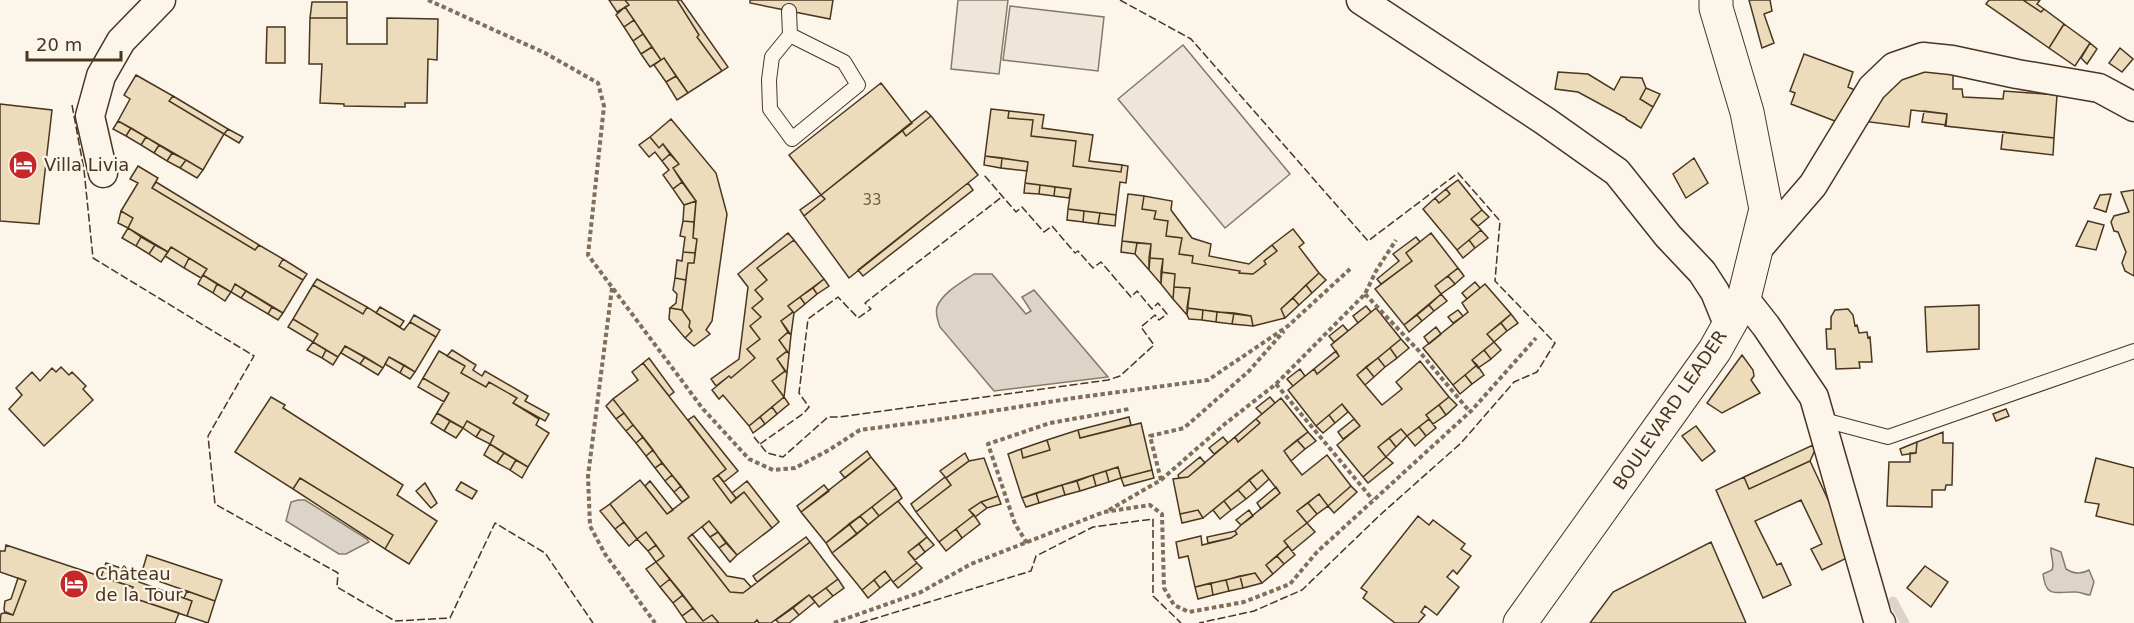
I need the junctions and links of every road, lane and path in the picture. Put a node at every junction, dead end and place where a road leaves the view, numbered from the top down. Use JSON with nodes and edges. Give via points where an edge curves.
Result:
{"nodes":[{"id":1,"x":161,"y":0,"type":"edge"},
{"id":2,"x":428,"y":0,"type":"edge"},
{"id":3,"x":1361,"y":0,"type":"edge"},
{"id":4,"x":1716,"y":0,"type":"edge"},
{"id":5,"x":789,"y":11,"type":"dead end"},
{"id":6,"x":790,"y":35,"type":"junction"},
{"id":7,"x":2134,"y":107,"type":"edge"},
{"id":8,"x":103,"y":173,"type":"dead end"},
{"id":9,"x":1395,"y":240,"type":"dead end"},
{"id":10,"x":1755,"y":252,"type":"junction"},
{"id":11,"x":1350,"y":268,"type":"dead end"},
{"id":12,"x":612,"y":287,"type":"junction"},
{"id":13,"x":1365,"y":294,"type":"junction"},
{"id":14,"x":1736,"y":311,"type":"junction"},
{"id":15,"x":1288,"y":326,"type":"junction"},
{"id":16,"x":1536,"y":338,"type":"dead end"},
{"id":17,"x":2134,"y":351,"type":"edge"},
{"id":18,"x":1276,"y":384,"type":"junction"},
{"id":19,"x":1129,"y":409,"type":"dead end"},
{"id":20,"x":1470,"y":412,"type":"junction"},
{"id":21,"x":1820,"y":419,"type":"junction"},
{"id":22,"x":1161,"y":480,"type":"junction"},
{"id":23,"x":1373,"y":500,"type":"junction"},
{"id":24,"x":1104,"y":512,"type":"junction"},
{"id":25,"x":1027,"y":543,"type":"junction"},
{"id":26,"x":655,"y":623,"type":"edge"},
{"id":27,"x":834,"y":623,"type":"edge"},
{"id":28,"x":1520,"y":623,"type":"edge"},
{"id":29,"x":1881,"y":623,"type":"edge"}],
"edges":[{"from":1,"to":8,"type":"street","via":[[121,41],[101,76],[90,116]]},
{"from":2,"to":12,"type":"path","via":[[545,53],[598,83],[604,106],[588,255]]},
{"from":3,"to":14,"type":"street","via":[[1617,172],[1715,292]]},
{"from":4,"to":10,"type":"street","name":"BOULEVARD LEADER","via":[[1747,112],[1766,209]]},
{"from":5,"to":6,"type":"lane"},
{"from":6,"to":6,"type":"lane","via":[[772,57],[769,80],[770,109],[792,139],[858,85],[844,62]]},
{"from":7,"to":10,"type":"street","via":[[2099,87],[1952,60],[1923,57],[1893,67],[1872,88],[1813,185]]},
{"from":9,"to":13,"type":"path"},
{"from":10,"to":14,"type":"street","name":"BOULEVARD LEADER"},
{"from":11,"to":15,"type":"path"},
{"from":12,"to":15,"type":"path","via":[[703,409],[749,459],[773,470],[795,468],[861,430],[1208,380]]},
{"from":12,"to":26,"type":"path","via":[[588,476],[590,526],[605,554]]},
{"from":13,"to":18,"type":"path"},
{"from":13,"to":20,"type":"path"},
{"from":14,"to":21,"type":"street","via":[[1766,326],[1814,397]]},
{"from":14,"to":28,"type":"street","name":"BOULEVARD LEADER","via":[[1715,350]]},
{"from":15,"to":22,"type":"path","via":[[1250,371],[1184,428],[1150,436]]},
{"from":16,"to":20,"type":"path"},
{"from":17,"to":21,"type":"lane","via":[[1888,437]]},
{"from":18,"to":22,"type":"path"},
{"from":18,"to":23,"type":"path"},
{"from":19,"to":25,"type":"path","via":[[1050,423],[988,444],[1015,524]]},
{"from":20,"to":23,"type":"path"},
{"from":21,"to":29,"type":"street"},
{"from":22,"to":24,"type":"path"},
{"from":23,"to":24,"type":"path","via":[[1317,552],[1290,584],[1244,602],[1189,612],[1174,605],[1164,588],[1162,514],[1150,505]]},
{"from":24,"to":25,"type":"path"},
{"from":25,"to":27,"type":"path","via":[[971,564],[921,592]]}]}
